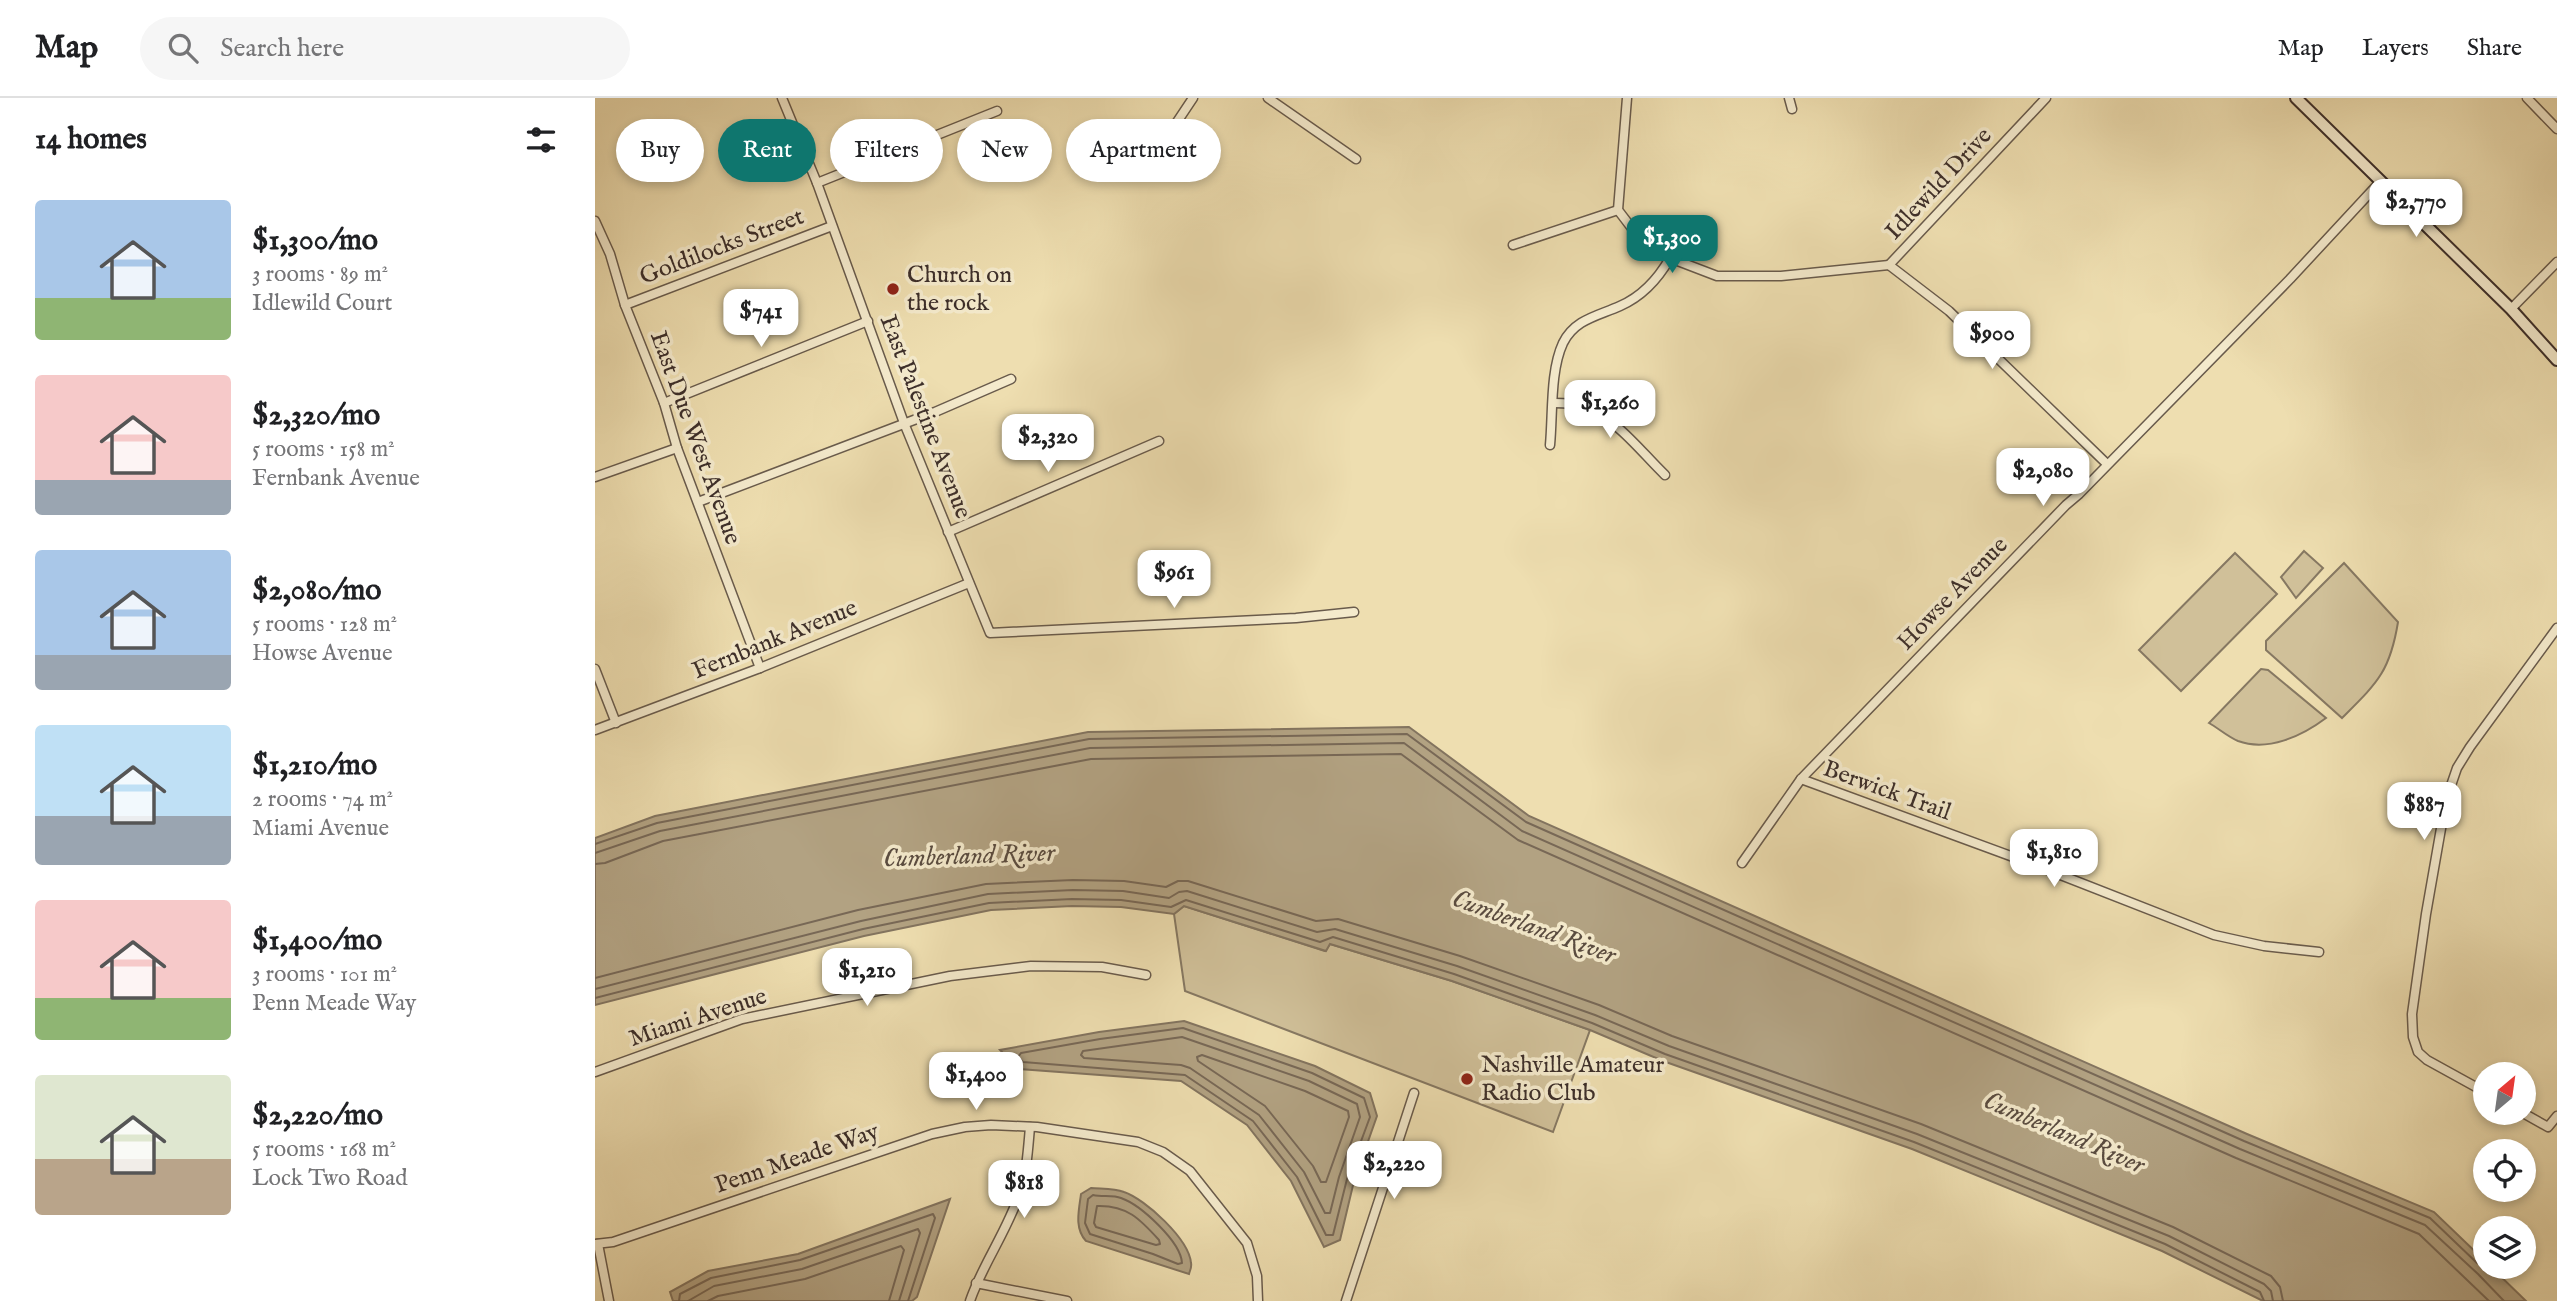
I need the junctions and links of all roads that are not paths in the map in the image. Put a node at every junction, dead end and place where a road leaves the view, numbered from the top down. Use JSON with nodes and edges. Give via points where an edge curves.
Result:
{"nodes":[{"id":1,"x":782,"y":98,"type":"edge"},
{"id":2,"x":1193,"y":98,"type":"edge"},
{"id":3,"x":1268,"y":98,"type":"edge"},
{"id":4,"x":1627,"y":98,"type":"edge"},
{"id":5,"x":1789,"y":98,"type":"edge"},
{"id":6,"x":2046,"y":98,"type":"edge"},
{"id":7,"x":2296,"y":98,"type":"edge"},
{"id":8,"x":2527,"y":98,"type":"edge"},
{"id":9,"x":1792,"y":109,"type":"dead end"},
{"id":10,"x":996,"y":111,"type":"dead end"},
{"id":11,"x":1179,"y":119,"type":"edge"},
{"id":12,"x":2557,"y":129,"type":"edge"},
{"id":13,"x":1356,"y":159,"type":"dead end"},
{"id":14,"x":2380,"y":182,"type":"junction"},
{"id":15,"x":817,"y":183,"type":"junction"},
{"id":16,"x":1618,"y":210,"type":"junction"},
{"id":17,"x":595,"y":221,"type":"edge"},
{"id":18,"x":832,"y":226,"type":"junction"},
{"id":19,"x":1513,"y":245,"type":"dead end"},
{"id":20,"x":1670,"y":258,"type":"junction"},
{"id":21,"x":2557,"y":262,"type":"edge"},
{"id":22,"x":1889,"y":265,"type":"junction"},
{"id":23,"x":625,"y":304,"type":"junction"},
{"id":24,"x":2511,"y":309,"type":"junction"},
{"id":25,"x":868,"y":321,"type":"junction"},
{"id":26,"x":2557,"y":360,"type":"edge"},
{"id":27,"x":1011,"y":379,"type":"dead end"},
{"id":28,"x":664,"y":403,"type":"junction"},
{"id":29,"x":1554,"y":403,"type":"junction"},
{"id":30,"x":904,"y":423,"type":"junction"},
{"id":31,"x":1159,"y":441,"type":"dead end"},
{"id":32,"x":1550,"y":445,"type":"dead end"},
{"id":33,"x":677,"y":448,"type":"junction"},
{"id":34,"x":2107,"y":464,"type":"junction"},
{"id":35,"x":1665,"y":475,"type":"dead end"},
{"id":36,"x":595,"y":477,"type":"edge"},
{"id":37,"x":698,"y":502,"type":"junction"},
{"id":38,"x":948,"y":532,"type":"junction"},
{"id":39,"x":969,"y":583,"type":"junction"},
{"id":40,"x":1354,"y":612,"type":"dead end"},
{"id":41,"x":2557,"y":628,"type":"edge"},
{"id":42,"x":760,"y":668,"type":"junction"},
{"id":43,"x":595,"y":669,"type":"edge"},
{"id":44,"x":616,"y":723,"type":"junction"},
{"id":45,"x":595,"y":730,"type":"edge"},
{"id":46,"x":1801,"y":779,"type":"junction"},
{"id":47,"x":1742,"y":863,"type":"dead end"},
{"id":48,"x":2319,"y":952,"type":"dead end"},
{"id":49,"x":1146,"y":975,"type":"dead end"},
{"id":50,"x":595,"y":1072,"type":"edge"},
{"id":51,"x":2473,"y":1086,"type":"edge"},
{"id":52,"x":1414,"y":1093,"type":"dead end"},
{"id":53,"x":2557,"y":1116,"type":"edge"},
{"id":54,"x":2536,"y":1120,"type":"edge"},
{"id":55,"x":1030,"y":1127,"type":"junction"},
{"id":56,"x":596,"y":1244,"type":"edge"},
{"id":57,"x":976,"y":1283,"type":"junction"},
{"id":58,"x":609,"y":1301,"type":"edge"},
{"id":59,"x":971,"y":1301,"type":"edge"},
{"id":60,"x":1067,"y":1301,"type":"edge"},
{"id":61,"x":1258,"y":1301,"type":"edge"},
{"id":62,"x":1346,"y":1301,"type":"edge"}],
"edges":[{"from":1,"to":15,"type":"street","name":"East Palestine Avenue"},
{"from":2,"to":11,"type":"street"},
{"from":3,"to":13,"type":"street"},
{"from":4,"to":16,"type":"street"},
{"from":5,"to":9,"type":"street"},
{"from":6,"to":22,"type":"street","name":"Idlewild Drive"},
{"from":7,"to":14,"type":"main road"},
{"from":8,"to":12,"type":"street"},
{"from":10,"to":15,"type":"street"},
{"from":14,"to":24,"type":"main road"},
{"from":14,"to":34,"type":"street","name":"Howse Avenue"},
{"from":15,"to":18,"type":"street","name":"East Palestine Avenue"},
{"from":16,"to":19,"type":"street"},
{"from":16,"to":20,"type":"street","name":"Idlewild Drive","via":[[1634,231]]},
{"from":17,"to":23,"type":"street","name":"East Due West Avenue"},
{"from":18,"to":23,"type":"street","name":"Goldilocks Street"},
{"from":18,"to":25,"type":"street","name":"East Palestine Avenue"},
{"from":20,"to":22,"type":"street","name":"Idlewild Drive","via":[[1717,276],[1781,276]]},
{"from":20,"to":29,"type":"street","via":[[1642,293],[1570,330],[1555,366]]},
{"from":21,"to":24,"type":"street"},
{"from":22,"to":34,"type":"street","via":[[1949,311]]},
{"from":23,"to":28,"type":"street","name":"East Due West Avenue"},
{"from":24,"to":26,"type":"main road"},
{"from":25,"to":28,"type":"street"},
{"from":25,"to":30,"type":"street","name":"East Palestine Avenue"},
{"from":27,"to":30,"type":"street"},
{"from":28,"to":33,"type":"street","name":"East Due West Avenue"},
{"from":29,"to":32,"type":"street"},
{"from":29,"to":35,"type":"street","via":[[1579,405],[1604,417]]},
{"from":30,"to":37,"type":"street"},
{"from":30,"to":38,"type":"street","name":"East Palestine Avenue"},
{"from":31,"to":38,"type":"street"},
{"from":33,"to":36,"type":"street"},
{"from":33,"to":37,"type":"street","name":"East Due West Avenue"},
{"from":34,"to":46,"type":"street","name":"Howse Avenue"},
{"from":37,"to":42,"type":"street","name":"East Due West Avenue"},
{"from":38,"to":39,"type":"street","name":"East Palestine Avenue"},
{"from":39,"to":40,"type":"street","name":"East Palestine Avenue","via":[[990,632]]},
{"from":39,"to":42,"type":"street","name":"Fernbank Avenue"},
{"from":41,"to":51,"type":"street","via":[[2463,757],[2446,800],[2425,914],[2413,1037],[2418,1052]]},
{"from":42,"to":44,"type":"street","name":"Fernbank Avenue"},
{"from":43,"to":44,"type":"street"},
{"from":44,"to":45,"type":"street","name":"Fernbank Avenue"},
{"from":46,"to":47,"type":"street","name":"Howse Avenue"},
{"from":46,"to":48,"type":"street","name":"Berwick Trail","via":[[2214,935]]},
{"from":49,"to":50,"type":"street","name":"Miami Avenue","via":[[1102,967],[1031,966],[950,976],[743,1019]]},
{"from":52,"to":62,"type":"street"},
{"from":53,"to":54,"type":"street","via":[[2548,1126]]},
{"from":55,"to":56,"type":"street","name":"Penn Meade Way","via":[[991,1125],[932,1134],[614,1242]]},
{"from":55,"to":57,"type":"street","via":[[1020,1193]]},
{"from":55,"to":61,"type":"street","name":"Penn Meade Way","via":[[1138,1142],[1190,1171],[1247,1243],[1257,1276]]},
{"from":56,"to":58,"type":"street"},
{"from":57,"to":59,"type":"street"},
{"from":57,"to":60,"type":"street"}]}
